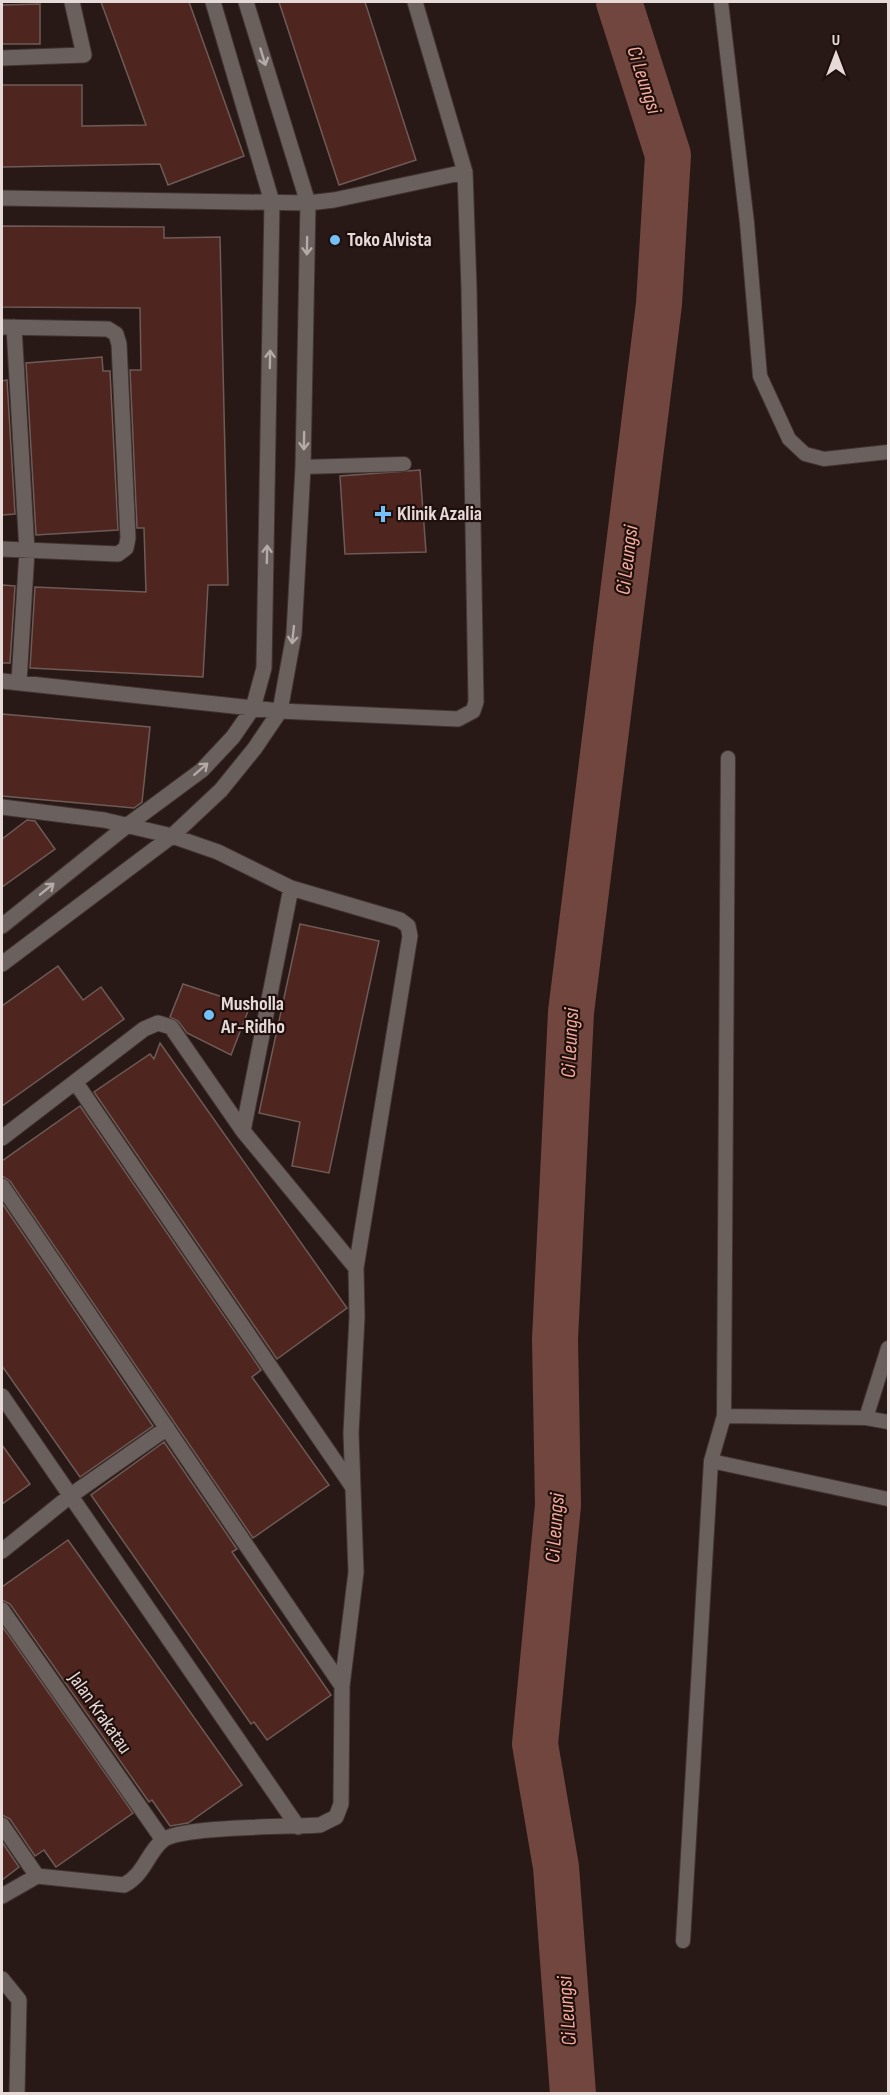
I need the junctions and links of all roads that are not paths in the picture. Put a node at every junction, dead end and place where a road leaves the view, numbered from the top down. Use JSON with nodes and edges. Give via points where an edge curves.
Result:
{"nodes":[{"id":1,"x":72,"y":2,"type":"edge"},
{"id":2,"x":213,"y":2,"type":"edge"},
{"id":3,"x":246,"y":2,"type":"edge"},
{"id":4,"x":415,"y":2,"type":"edge"},
{"id":5,"x":721,"y":2,"type":"edge"},
{"id":6,"x":2,"y":58,"type":"edge"},
{"id":7,"x":465,"y":172,"type":"junction"},
{"id":8,"x":2,"y":198,"type":"edge"},
{"id":9,"x":272,"y":202,"type":"junction"},
{"id":10,"x":308,"y":203,"type":"junction"},
{"id":11,"x":8,"y":327,"type":"edge"},
{"id":12,"x":888,"y":452,"type":"edge"},
{"id":13,"x":404,"y":464,"type":"dead end"},
{"id":14,"x":303,"y":467,"type":"junction"},
{"id":15,"x":2,"y":549,"type":"edge"},
{"id":16,"x":27,"y":551,"type":"junction"},
{"id":17,"x":2,"y":681,"type":"edge"},
{"id":18,"x":19,"y":682,"type":"junction"},
{"id":19,"x":253,"y":708,"type":"junction"},
{"id":20,"x":280,"y":711,"type":"junction"},
{"id":21,"x":728,"y":758,"type":"dead end"},
{"id":22,"x":2,"y":807,"type":"edge"},
{"id":23,"x":129,"y":824,"type":"junction"},
{"id":24,"x":172,"y":836,"type":"junction"},
{"id":25,"x":291,"y":888,"type":"junction"},
{"id":26,"x":2,"y":926,"type":"edge"},
{"id":27,"x":2,"y":964,"type":"edge"},
{"id":28,"x":76,"y":1083,"type":"junction"},
{"id":29,"x":243,"y":1131,"type":"junction"},
{"id":30,"x":2,"y":1138,"type":"edge"},
{"id":31,"x":2,"y":1186,"type":"edge"},
{"id":32,"x":356,"y":1268,"type":"junction"},
{"id":33,"x":888,"y":1348,"type":"edge"},
{"id":34,"x":2,"y":1396,"type":"edge"},
{"id":35,"x":724,"y":1416,"type":"junction"},
{"id":36,"x":866,"y":1418,"type":"junction"},
{"id":37,"x":888,"y":1422,"type":"edge"},
{"id":38,"x":167,"y":1428,"type":"junction"},
{"id":39,"x":711,"y":1461,"type":"junction"},
{"id":40,"x":352,"y":1486,"type":"junction"},
{"id":41,"x":70,"y":1496,"type":"junction"},
{"id":42,"x":888,"y":1499,"type":"edge"},
{"id":43,"x":2,"y":1551,"type":"edge"},
{"id":44,"x":2,"y":1610,"type":"edge"},
{"id":45,"x":342,"y":1686,"type":"junction"},
{"id":46,"x":2,"y":1825,"type":"edge"},
{"id":47,"x":298,"y":1827,"type":"junction"},
{"id":48,"x":163,"y":1840,"type":"junction"},
{"id":49,"x":37,"y":1876,"type":"junction"},
{"id":50,"x":2,"y":1896,"type":"edge"},
{"id":51,"x":683,"y":1941,"type":"dead end"},
{"id":52,"x":2,"y":1979,"type":"edge"},
{"id":53,"x":17,"y":2094,"type":"edge"}],
"edges":[{"from":1,"to":6,"type":"street","via":[[84,55]]},
{"from":2,"to":9,"type":"street"},
{"from":3,"to":10,"type":"street","one_way":true},
{"from":4,"to":7,"type":"street"},
{"from":5,"to":12,"type":"lane","via":[[760,376],[789,439],[805,454],[824,459]]},
{"from":7,"to":10,"type":"street"},
{"from":7,"to":20,"type":"street","via":[[476,702],[473,711],[458,719]]},
{"from":8,"to":9,"type":"street"},
{"from":9,"to":10,"type":"street"},
{"from":19,"to":9,"type":"street","one_way":true,"via":[[264,668],[266,637]]},
{"from":10,"to":14,"type":"street","one_way":true},
{"from":11,"to":16,"type":"street"},
{"from":11,"to":16,"type":"street","via":[[108,330],[117,334],[120,344],[126,548],[118,554]]},
{"from":13,"to":14,"type":"lane"},
{"from":14,"to":20,"type":"street","one_way":true,"via":[[294,634]]},
{"from":15,"to":16,"type":"street"},
{"from":16,"to":18,"type":"street"},
{"from":17,"to":18,"type":"street"},
{"from":18,"to":19,"type":"street"},
{"from":19,"to":20,"type":"street"},
{"from":23,"to":19,"type":"street","one_way":true,"via":[[202,770]]},
{"from":20,"to":24,"type":"street","via":[[221,790]]},
{"from":21,"to":35,"type":"lane"},
{"from":22,"to":23,"type":"street"},
{"from":23,"to":24,"type":"street"},
{"from":26,"to":23,"type":"street","one_way":true},
{"from":24,"to":25,"type":"street","via":[[218,852]]},
{"from":24,"to":27,"type":"street"},
{"from":25,"to":29,"type":"street"},
{"from":25,"to":32,"type":"street","via":[[400,920],[408,926],[410,936]]},
{"from":28,"to":29,"type":"street","via":[[144,1029],[158,1023],[171,1027]]},
{"from":28,"to":30,"type":"street"},
{"from":28,"to":40,"type":"street"},
{"from":29,"to":32,"type":"street"},
{"from":31,"to":38,"type":"street"},
{"from":32,"to":40,"type":"street"},
{"from":33,"to":36,"type":"lane"},
{"from":34,"to":41,"type":"street"},
{"from":35,"to":36,"type":"lane"},
{"from":35,"to":39,"type":"lane"},
{"from":36,"to":37,"type":"lane"},
{"from":38,"to":41,"type":"street"},
{"from":38,"to":45,"type":"street"},
{"from":39,"to":42,"type":"lane"},
{"from":39,"to":51,"type":"lane"},
{"from":40,"to":45,"type":"street","via":[[356,1572]]},
{"from":41,"to":43,"type":"street"},
{"from":41,"to":47,"type":"street"},
{"from":44,"to":48,"type":"street","name":"Jalan Krakatau"},
{"from":45,"to":47,"type":"street","via":[[341,1804],[336,1817],[328,1822]]},
{"from":46,"to":49,"type":"street"},
{"from":47,"to":48,"type":"street","via":[[194,1832]]},
{"from":48,"to":49,"type":"street","via":[[136,1879],[124,1885]]},
{"from":49,"to":50,"type":"street"},
{"from":52,"to":53,"type":"street","via":[[19,2000]]}]}
